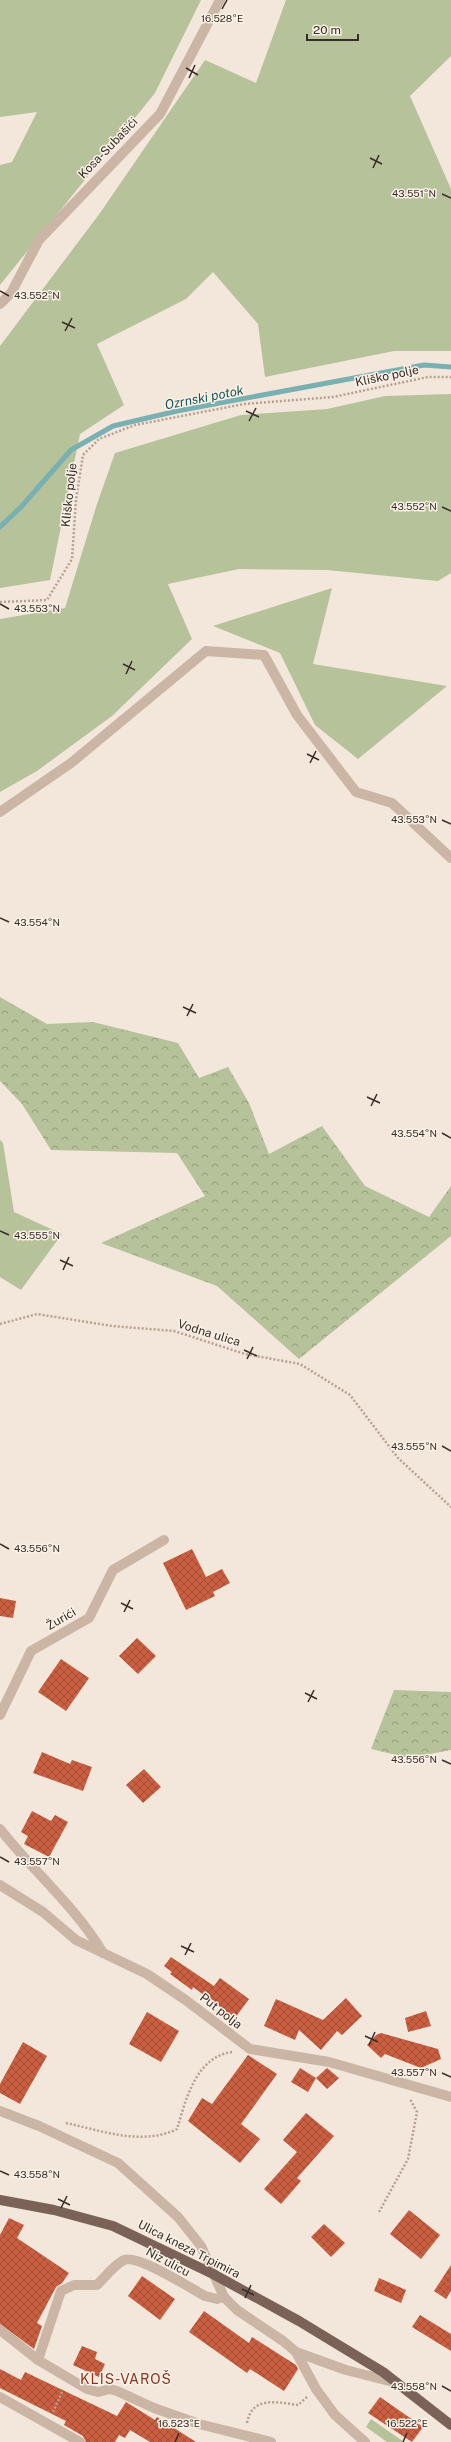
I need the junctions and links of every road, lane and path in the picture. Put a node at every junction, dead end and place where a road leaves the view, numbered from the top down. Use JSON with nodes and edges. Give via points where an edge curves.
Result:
{"nodes":[{"id":1,"x":220,"y":0,"type":"edge"},
{"id":2,"x":0,"y":304,"type":"edge"},
{"id":3,"x":451,"y":377,"type":"edge"},
{"id":4,"x":0,"y":602,"type":"edge"},
{"id":5,"x":0,"y":812,"type":"edge"},
{"id":6,"x":451,"y":858,"type":"edge"},
{"id":7,"x":0,"y":1324,"type":"edge"},
{"id":8,"x":451,"y":1507,"type":"edge"},
{"id":9,"x":164,"y":1540,"type":"dead end"},
{"id":10,"x":0,"y":1716,"type":"edge"},
{"id":11,"x":0,"y":1829,"type":"edge"},
{"id":12,"x":0,"y":1885,"type":"edge"},
{"id":13,"x":103,"y":1953,"type":"junction"},
{"id":14,"x":250,"y":2049,"type":"junction"},
{"id":15,"x":401,"y":2082,"type":"junction"},
{"id":16,"x":451,"y":2097,"type":"edge"},
{"id":17,"x":0,"y":2111,"type":"edge"},
{"id":18,"x":63,"y":2122,"type":"dead end"},
{"id":19,"x":0,"y":2200,"type":"edge"},
{"id":20,"x":379,"y":2212,"type":"dead end"},
{"id":21,"x":213,"y":2274,"type":"junction"},
{"id":22,"x":224,"y":2297,"type":"junction"},
{"id":23,"x":0,"y":2330,"type":"edge"},
{"id":24,"x":296,"y":2352,"type":"junction"},
{"id":25,"x":38,"y":2360,"type":"junction"},
{"id":26,"x":68,"y":2379,"type":"junction"},
{"id":27,"x":397,"y":2383,"type":"junction"},
{"id":28,"x":316,"y":2389,"type":"junction"},
{"id":29,"x":0,"y":2397,"type":"edge"},
{"id":30,"x":47,"y":2424,"type":"junction"},
{"id":31,"x":451,"y":2425,"type":"edge"},
{"id":32,"x":245,"y":2434,"type":"junction"},
{"id":33,"x":80,"y":2442,"type":"edge"},
{"id":34,"x":271,"y":2442,"type":"edge"},
{"id":35,"x":365,"y":2442,"type":"edge"}],
"edges":[{"from":1,"to":2,"type":"street","name":"Kosa-Subašići","via":[[160,114],[39,240],[11,293]]},
{"from":3,"to":4,"type":"path","name":"Kliško polje","via":[[428,377],[333,397],[244,404],[135,425],[99,439],[83,455],[76,500],[72,559],[46,600]]},
{"from":5,"to":6,"type":"street","via":[[71,763],[206,651],[264,655],[298,715],[356,792],[392,803]]},
{"from":7,"to":8,"type":"path","name":"Vodna ulica","via":[[37,1314],[112,1326],[174,1331],[245,1354],[300,1364],[350,1395],[398,1458]]},
{"from":9,"to":10,"type":"street","name":"Žurići","via":[[112,1570],[90,1618],[32,1651]]},
{"from":11,"to":13,"type":"street","via":[[26,1862],[88,1927]]},
{"from":12,"to":13,"type":"street","name":"Put polja","via":[[43,1912],[76,1940]]},
{"from":13,"to":14,"type":"street","name":"Put polja","via":[[147,1974]]},
{"from":14,"to":15,"type":"street","name":"Put polja","via":[[329,2062]]},
{"from":14,"to":18,"type":"path","via":[[223,2053],[206,2064],[189,2090],[177,2129],[162,2136],[130,2137]]},
{"from":15,"to":16,"type":"street","name":"Put polja"},
{"from":15,"to":20,"type":"path","via":[[418,2112],[408,2159]]},
{"from":17,"to":21,"type":"street","via":[[39,2126],[118,2163],[178,2217],[201,2246]]},
{"from":19,"to":21,"type":"main road","name":"Ulica kneza Trpimira","via":[[54,2210],[113,2226]]},
{"from":21,"to":22,"type":"street"},
{"from":21,"to":27,"type":"main road","name":"Ulica kneza Trpimira","via":[[299,2321]]},
{"from":22,"to":24,"type":"street","via":[[237,2310]]},
{"from":22,"to":25,"type":"street","name":"Niz ulicu","via":[[217,2299],[205,2296],[138,2260],[126,2259],[97,2286],[74,2285],[61,2291]]},
{"from":23,"to":25,"type":"street"},
{"from":24,"to":27,"type":"street","via":[[346,2370]]},
{"from":24,"to":28,"type":"street"},
{"from":25,"to":26,"type":"street"},
{"from":26,"to":30,"type":"path"},
{"from":26,"to":32,"type":"street","via":[[98,2392],[110,2389],[117,2391],[199,2424]]},
{"from":27,"to":31,"type":"main road","name":"Ulica kneza Trpimira"},
{"from":28,"to":32,"type":"path","via":[[298,2405],[275,2402],[257,2404],[249,2412]]},
{"from":28,"to":35,"type":"street","via":[[335,2415]]},
{"from":29,"to":30,"type":"street"},
{"from":30,"to":33,"type":"street"},
{"from":32,"to":34,"type":"street"}]}
